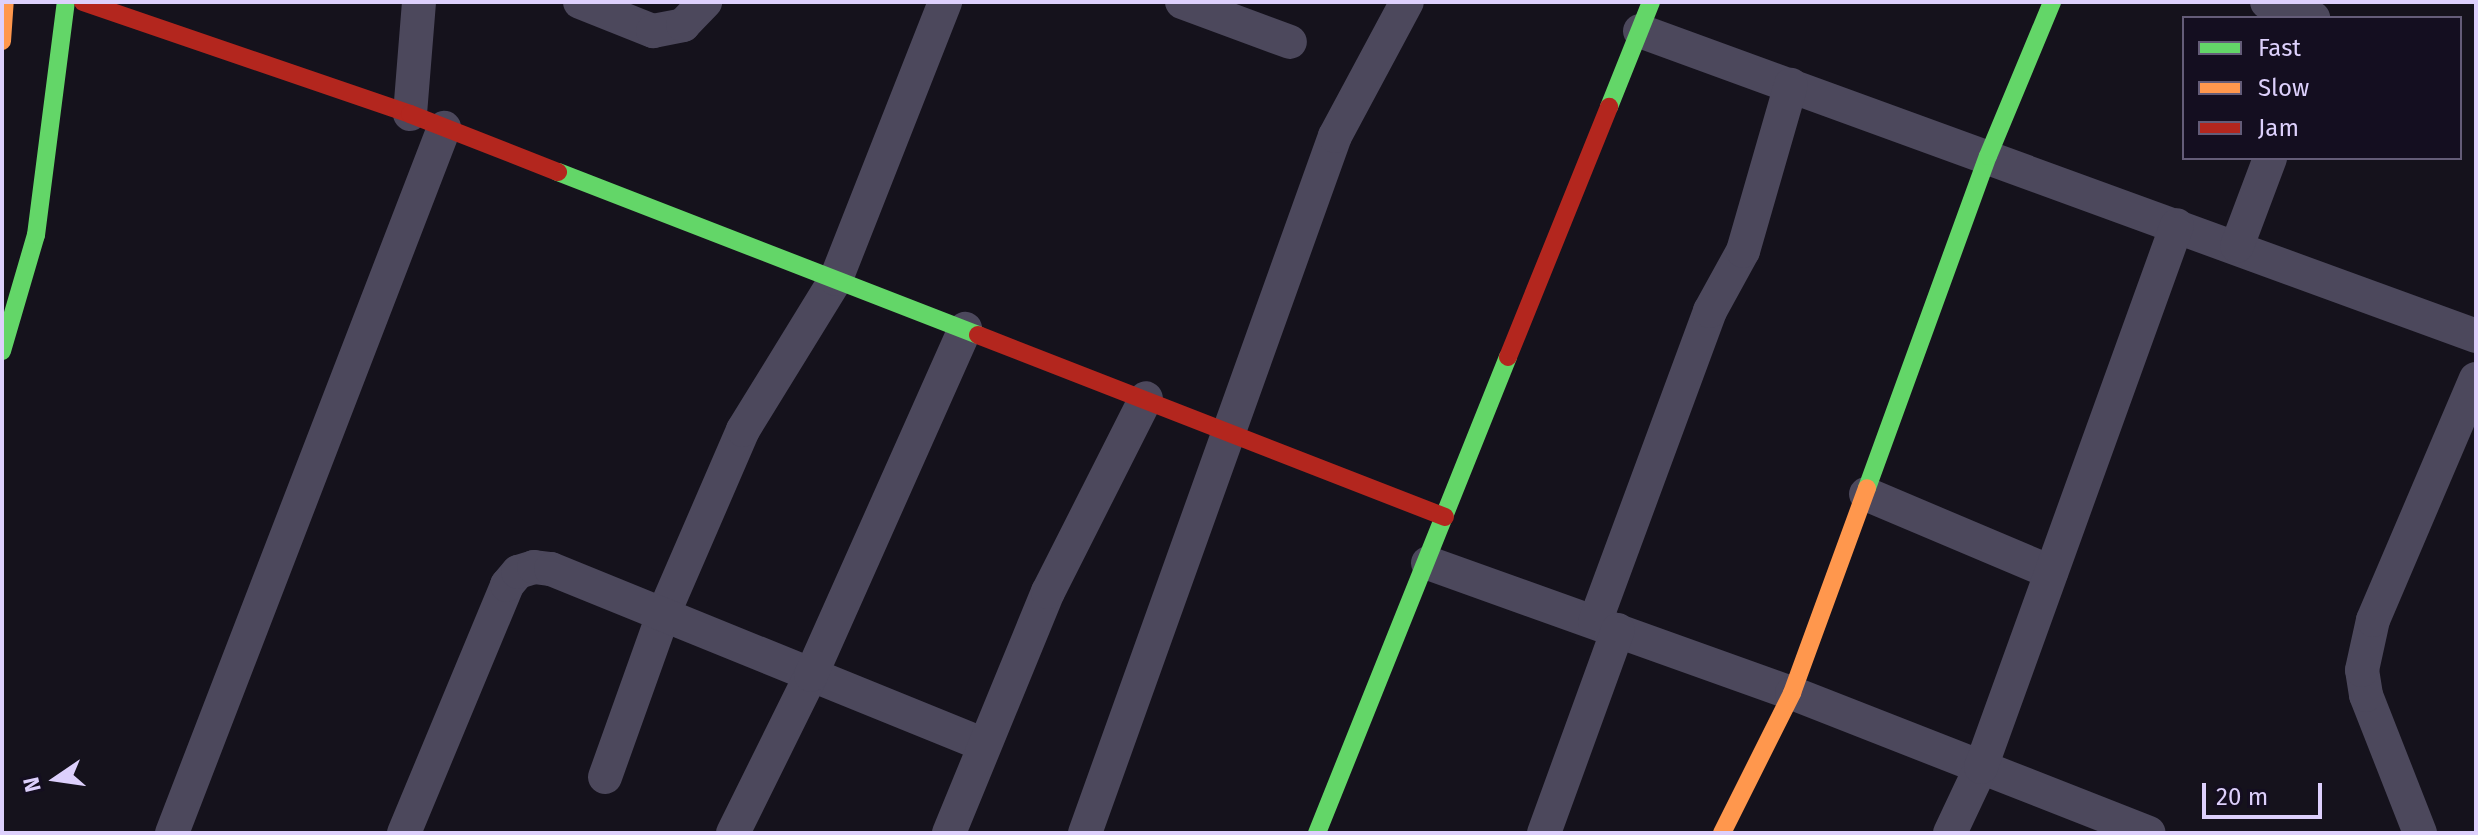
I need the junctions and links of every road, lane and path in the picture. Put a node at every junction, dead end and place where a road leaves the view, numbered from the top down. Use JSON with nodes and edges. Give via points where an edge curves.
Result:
{"nodes":[{"id":1,"x":5,"y":2,"type":"edge"},
{"id":2,"x":66,"y":2,"type":"edge"},
{"id":3,"x":83,"y":2,"type":"edge"},
{"id":4,"x":419,"y":2,"type":"edge"},
{"id":5,"x":580,"y":2,"type":"edge"},
{"id":6,"x":705,"y":2,"type":"edge"},
{"id":7,"x":945,"y":2,"type":"edge"},
{"id":8,"x":1182,"y":2,"type":"edge"},
{"id":9,"x":1407,"y":2,"type":"edge"},
{"id":10,"x":2052,"y":2,"type":"edge"},
{"id":11,"x":2267,"y":2,"type":"edge"},
{"id":12,"x":1644,"y":10,"type":"edge"},
{"id":13,"x":162,"y":14,"type":"edge"},
{"id":14,"x":2307,"y":16,"type":"edge"},
{"id":15,"x":2,"y":41,"type":"edge"},
{"id":16,"x":1290,"y":42,"type":"dead end"},
{"id":17,"x":1791,"y":85,"type":"junction"},
{"id":18,"x":410,"y":114,"type":"junction"},
{"id":19,"x":444,"y":128,"type":"junction"},
{"id":20,"x":1988,"y":156,"type":"junction"},
{"id":21,"x":2269,"y":160,"type":"edge"},
{"id":22,"x":2177,"y":225,"type":"junction"},
{"id":23,"x":2237,"y":246,"type":"junction"},
{"id":24,"x":836,"y":279,"type":"junction"},
{"id":25,"x":965,"y":329,"type":"junction"},
{"id":26,"x":2476,"y":336,"type":"edge"},
{"id":27,"x":2,"y":351,"type":"edge"},
{"id":28,"x":2476,"y":379,"type":"edge"},
{"id":29,"x":1146,"y":398,"type":"junction"},
{"id":30,"x":1228,"y":431,"type":"junction"},
{"id":31,"x":1866,"y":494,"type":"junction"},
{"id":32,"x":1445,"y":517,"type":"junction"},
{"id":33,"x":1428,"y":563,"type":"junction"},
{"id":34,"x":2051,"y":572,"type":"junction"},
{"id":35,"x":663,"y":615,"type":"junction"},
{"id":36,"x":1606,"y":626,"type":"junction"},
{"id":37,"x":811,"y":675,"type":"junction"},
{"id":38,"x":1792,"y":693,"type":"junction"},
{"id":39,"x":983,"y":744,"type":"junction"},
{"id":40,"x":1981,"y":767,"type":"junction"},
{"id":41,"x":605,"y":777,"type":"dead end"},
{"id":42,"x":172,"y":833,"type":"edge"},
{"id":43,"x":404,"y":833,"type":"edge"},
{"id":44,"x":733,"y":833,"type":"edge"},
{"id":45,"x":949,"y":833,"type":"edge"},
{"id":46,"x":1085,"y":833,"type":"edge"},
{"id":47,"x":1317,"y":833,"type":"edge"},
{"id":48,"x":1544,"y":833,"type":"edge"},
{"id":49,"x":1722,"y":833,"type":"edge"},
{"id":50,"x":1950,"y":833,"type":"edge"},
{"id":51,"x":2149,"y":833,"type":"edge"},
{"id":52,"x":2420,"y":833,"type":"edge"}],
"edges":[{"from":1,"to":15,"type":"street"},
{"from":2,"to":27,"type":"street","via":[[36,235]]},
{"from":3,"to":13,"type":"street"},
{"from":4,"to":18,"type":"street"},
{"from":5,"to":6,"type":"street","via":[[653,31],[683,25]]},
{"from":7,"to":24,"type":"street"},
{"from":8,"to":16,"type":"street"},
{"from":9,"to":30,"type":"street","via":[[1335,136]]},
{"from":10,"to":20,"type":"street"},
{"from":11,"to":14,"type":"street"},
{"from":12,"to":17,"type":"street"},
{"from":12,"to":32,"type":"street"},
{"from":13,"to":18,"type":"street"},
{"from":17,"to":20,"type":"street"},
{"from":17,"to":36,"type":"street","via":[[1743,251],[1710,311]]},
{"from":18,"to":19,"type":"street"},
{"from":19,"to":24,"type":"street"},
{"from":19,"to":42,"type":"street"},
{"from":20,"to":22,"type":"street"},
{"from":20,"to":31,"type":"street"},
{"from":21,"to":23,"type":"street"},
{"from":22,"to":23,"type":"street"},
{"from":22,"to":34,"type":"street"},
{"from":23,"to":26,"type":"street"},
{"from":24,"to":25,"type":"street"},
{"from":24,"to":35,"type":"street","via":[[743,430]]},
{"from":25,"to":29,"type":"street"},
{"from":25,"to":37,"type":"street"},
{"from":28,"to":52,"type":"street","via":[[2373,620],[2362,670],[2366,695]]},
{"from":29,"to":30,"type":"street"},
{"from":29,"to":39,"type":"street","via":[[1048,592]]},
{"from":30,"to":32,"type":"street"},
{"from":30,"to":46,"type":"street"},
{"from":31,"to":34,"type":"street"},
{"from":31,"to":38,"type":"street"},
{"from":32,"to":33,"type":"street"},
{"from":33,"to":36,"type":"street"},
{"from":33,"to":47,"type":"street"},
{"from":34,"to":40,"type":"street"},
{"from":35,"to":37,"type":"street"},
{"from":35,"to":41,"type":"street"},
{"from":35,"to":43,"type":"street","via":[[551,569],[518,572],[507,585]]},
{"from":36,"to":38,"type":"street"},
{"from":36,"to":48,"type":"street"},
{"from":37,"to":39,"type":"street"},
{"from":37,"to":44,"type":"street"},
{"from":38,"to":40,"type":"street"},
{"from":38,"to":49,"type":"street"},
{"from":39,"to":45,"type":"street"},
{"from":40,"to":50,"type":"street"},
{"from":40,"to":51,"type":"street"}]}
